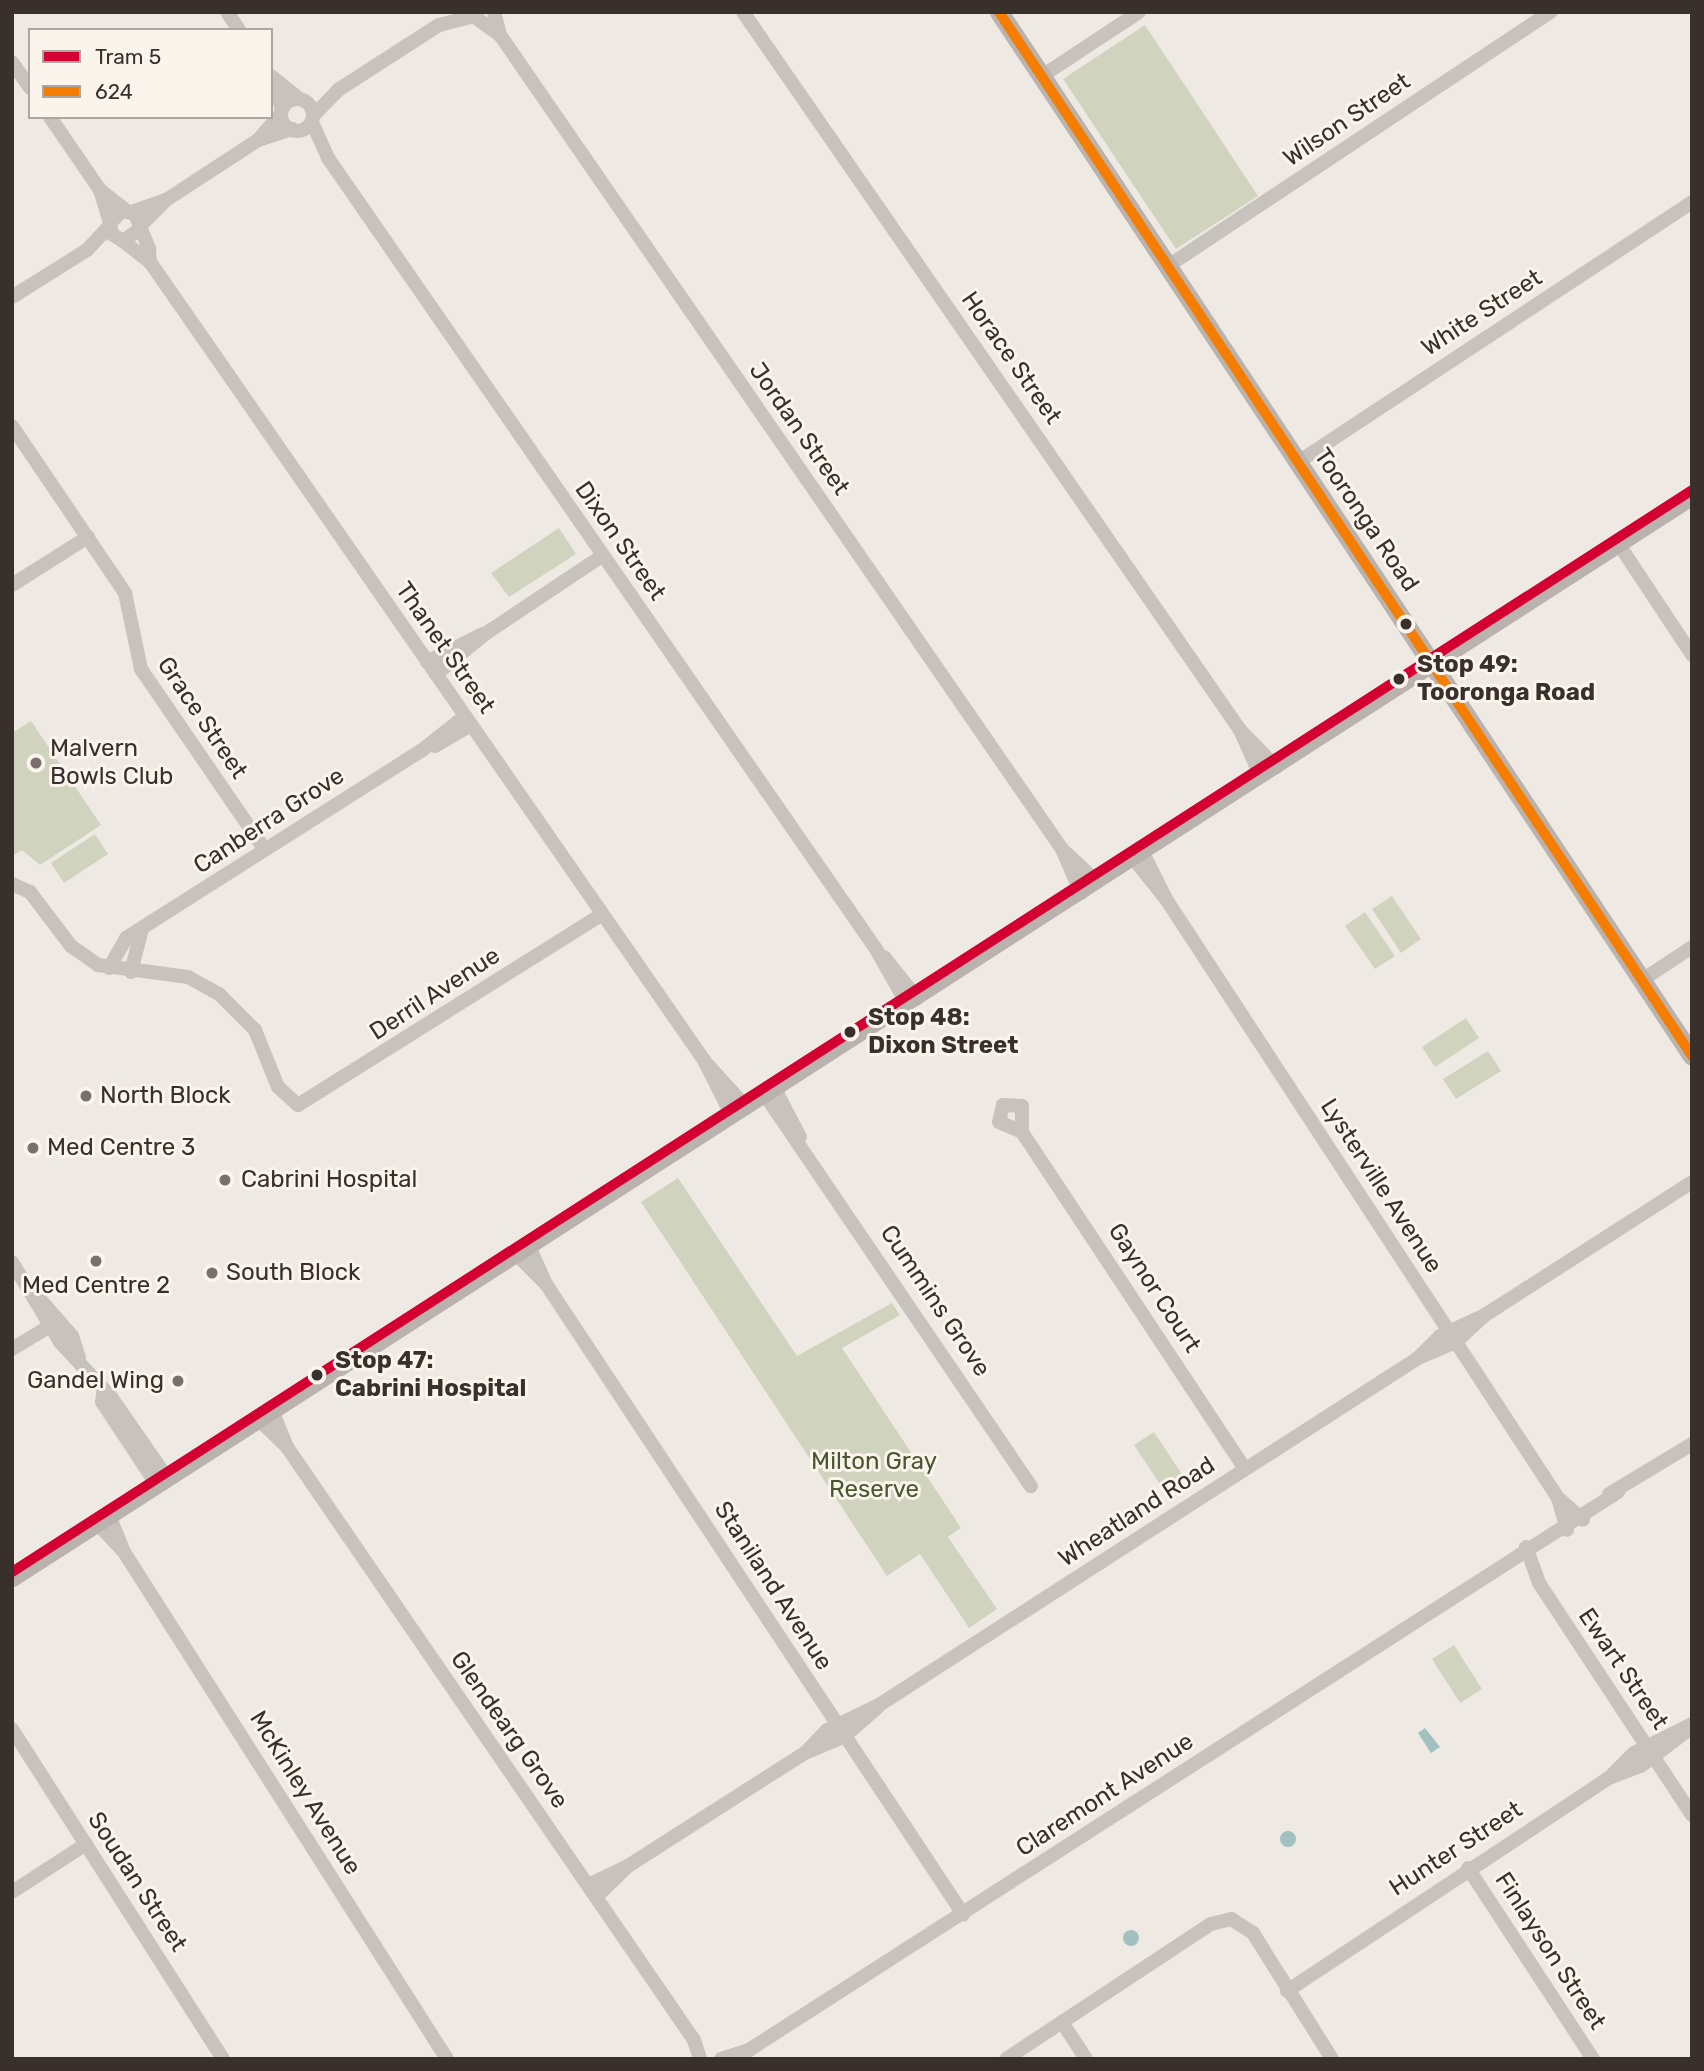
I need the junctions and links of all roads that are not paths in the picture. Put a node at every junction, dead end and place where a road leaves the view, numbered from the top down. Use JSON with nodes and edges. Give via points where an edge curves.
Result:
{"nodes":[{"id":1,"x":227,"y":12,"type":"edge"},
{"id":2,"x":494,"y":12,"type":"edge"},
{"id":3,"x":743,"y":12,"type":"edge"},
{"id":4,"x":999,"y":12,"type":"edge"},
{"id":5,"x":1139,"y":12,"type":"edge"},
{"id":6,"x":1551,"y":12,"type":"edge"},
{"id":7,"x":474,"y":14,"type":"edge"},
{"id":8,"x":443,"y":19,"type":"edge"},
{"id":9,"x":238,"y":28,"type":"edge"},
{"id":10,"x":500,"y":35,"type":"junction"},
{"id":11,"x":12,"y":62,"type":"edge"},
{"id":12,"x":1042,"y":76,"type":"junction"},
{"id":13,"x":273,"y":78,"type":"edge"},
{"id":14,"x":273,"y":83,"type":"edge"},
{"id":15,"x":28,"y":85,"type":"edge"},
{"id":16,"x":338,"y":90,"type":"junction"},
{"id":17,"x":301,"y":99,"type":"junction"},
{"id":18,"x":282,"y":112,"type":"junction"},
{"id":19,"x":313,"y":118,"type":"junction"},
{"id":20,"x":51,"y":119,"type":"edge"},
{"id":21,"x":295,"y":130,"type":"junction"},
{"id":22,"x":258,"y":140,"type":"junction"},
{"id":23,"x":328,"y":158,"type":"junction"},
{"id":24,"x":100,"y":190,"type":"junction"},
{"id":25,"x":166,"y":200,"type":"junction"},
{"id":26,"x":1692,"y":202,"type":"edge"},
{"id":27,"x":129,"y":211,"type":"junction"},
{"id":28,"x":110,"y":224,"type":"junction"},
{"id":29,"x":140,"y":228,"type":"junction"},
{"id":30,"x":121,"y":240,"type":"junction"},
{"id":31,"x":87,"y":250,"type":"junction"},
{"id":32,"x":150,"y":262,"type":"junction"},
{"id":33,"x":1168,"y":266,"type":"junction"},
{"id":34,"x":12,"y":297,"type":"edge"},
{"id":35,"x":12,"y":426,"type":"edge"},
{"id":36,"x":1298,"y":462,"type":"junction"},
{"id":37,"x":1692,"y":495,"type":"edge"},
{"id":38,"x":88,"y":537,"type":"junction"},
{"id":39,"x":1618,"y":543,"type":"junction"},
{"id":40,"x":602,"y":556,"type":"junction"},
{"id":41,"x":12,"y":585,"type":"edge"},
{"id":42,"x":485,"y":634,"type":"junction"},
{"id":43,"x":1692,"y":656,"type":"edge"},
{"id":44,"x":427,"y":662,"type":"junction"},
{"id":45,"x":1433,"y":665,"type":"junction"},
{"id":46,"x":436,"y":674,"type":"junction"},
{"id":47,"x":468,"y":721,"type":"junction"},
{"id":48,"x":1269,"y":772,"type":"junction"},
{"id":49,"x":1062,"y":849,"type":"junction"},
{"id":50,"x":265,"y":850,"type":"junction"},
{"id":51,"x":1138,"y":856,"type":"junction"},
{"id":52,"x":1097,"y":882,"type":"junction"},
{"id":53,"x":14,"y":885,"type":"edge"},
{"id":54,"x":1081,"y":893,"type":"junction"},
{"id":55,"x":602,"y":914,"type":"junction"},
{"id":56,"x":142,"y":929,"type":"junction"},
{"id":57,"x":1692,"y":947,"type":"edge"},
{"id":58,"x":109,"y":968,"type":"junction"},
{"id":59,"x":131,"y":972,"type":"junction"},
{"id":60,"x":1642,"y":980,"type":"junction"},
{"id":61,"x":912,"y":1001,"type":"junction"},
{"id":62,"x":1692,"y":1056,"type":"edge"},
{"id":63,"x":770,"y":1092,"type":"junction"},
{"id":64,"x":739,"y":1112,"type":"junction"},
{"id":65,"x":1022,"y":1132,"type":"dead end"},
{"id":66,"x":1692,"y":1182,"type":"edge"},
{"id":67,"x":523,"y":1250,"type":"junction"},
{"id":68,"x":12,"y":1262,"type":"edge"},
{"id":69,"x":31,"y":1289,"type":"junction"},
{"id":70,"x":50,"y":1326,"type":"junction"},
{"id":71,"x":1452,"y":1336,"type":"junction"},
{"id":72,"x":12,"y":1349,"type":"edge"},
{"id":73,"x":79,"y":1359,"type":"junction"},
{"id":74,"x":265,"y":1415,"type":"junction"},
{"id":75,"x":1692,"y":1444,"type":"edge"},
{"id":76,"x":1245,"y":1469,"type":"junction"},
{"id":77,"x":162,"y":1481,"type":"junction"},
{"id":78,"x":1031,"y":1486,"type":"dead end"},
{"id":79,"x":1558,"y":1497,"type":"junction"},
{"id":80,"x":1580,"y":1516,"type":"junction"},
{"id":81,"x":103,"y":1519,"type":"junction"},
{"id":82,"x":1565,"y":1526,"type":"junction"},
{"id":83,"x":1528,"y":1549,"type":"junction"},
{"id":84,"x":1513,"y":1559,"type":"junction"},
{"id":85,"x":12,"y":1577,"type":"edge"},
{"id":86,"x":1539,"y":1583,"type":"junction"},
{"id":87,"x":1692,"y":1725,"type":"edge"},
{"id":88,"x":12,"y":1729,"type":"edge"},
{"id":89,"x":841,"y":1730,"type":"junction"},
{"id":90,"x":1650,"y":1752,"type":"junction"},
{"id":91,"x":1692,"y":1815,"type":"edge"},
{"id":92,"x":86,"y":1844,"type":"junction"},
{"id":93,"x":1468,"y":1868,"type":"junction"},
{"id":94,"x":592,"y":1891,"type":"junction"},
{"id":95,"x":12,"y":1892,"type":"edge"},
{"id":96,"x":963,"y":1914,"type":"junction"},
{"id":97,"x":1285,"y":1987,"type":"junction"},
{"id":98,"x":1062,"y":2022,"type":"junction"},
{"id":99,"x":694,"y":2040,"type":"junction"},
{"id":100,"x":746,"y":2054,"type":"edge"},
{"id":101,"x":223,"y":2059,"type":"edge"},
{"id":102,"x":447,"y":2059,"type":"edge"},
{"id":103,"x":700,"y":2059,"type":"edge"},
{"id":104,"x":718,"y":2059,"type":"edge"},
{"id":105,"x":1006,"y":2059,"type":"edge"},
{"id":106,"x":1086,"y":2059,"type":"edge"},
{"id":107,"x":1332,"y":2059,"type":"edge"},
{"id":108,"x":1593,"y":2059,"type":"edge"}],
"edges":[{"from":1,"to":9,"type":"street"},
{"from":2,"to":10,"type":"street","name":"Jordan Street"},
{"from":3,"to":48,"type":"street","name":"Horace Street"},
{"from":4,"to":12,"type":"main road","name":"Tooronga Road"},
{"from":5,"to":12,"type":"street"},
{"from":6,"to":33,"type":"street","name":"Wilson Street"},
{"from":7,"to":8,"type":"street"},
{"from":7,"to":10,"type":"street","name":"Jordan Street"},
{"from":8,"to":16,"type":"street"},
{"from":10,"to":49,"type":"street","name":"Jordan Street"},
{"from":11,"to":15,"type":"street"},
{"from":12,"to":33,"type":"main road","name":"Tooronga Road"},
{"from":13,"to":17,"type":"street"},
{"from":14,"to":18,"type":"street"},
{"from":16,"to":17,"type":"street"},
{"from":16,"to":19,"type":"street"},
{"from":17,"to":18,"type":"street"},
{"from":17,"to":19,"type":"street","name":"Dixon Street"},
{"from":18,"to":21,"type":"street","name":"Dixon Street"},
{"from":18,"to":22,"type":"street"},
{"from":19,"to":21,"type":"street"},
{"from":19,"to":23,"type":"street","name":"Dixon Street"},
{"from":20,"to":24,"type":"street"},
{"from":21,"to":22,"type":"street"},
{"from":21,"to":23,"type":"street","name":"Dixon Street"},
{"from":22,"to":25,"type":"street"},
{"from":23,"to":40,"type":"street","name":"Dixon Street"},
{"from":24,"to":27,"type":"street"},
{"from":24,"to":28,"type":"street"},
{"from":25,"to":27,"type":"street"},
{"from":25,"to":29,"type":"street"},
{"from":26,"to":36,"type":"street","name":"White Street"},
{"from":27,"to":28,"type":"street"},
{"from":27,"to":29,"type":"street","name":"Thanet Street"},
{"from":28,"to":30,"type":"street"},
{"from":28,"to":31,"type":"street"},
{"from":29,"to":30,"type":"street"},
{"from":29,"to":32,"type":"street","name":"Thanet Street"},
{"from":30,"to":31,"type":"street"},
{"from":30,"to":32,"type":"street","name":"Thanet Street"},
{"from":31,"to":34,"type":"street"},
{"from":32,"to":44,"type":"street","name":"Thanet Street"},
{"from":33,"to":36,"type":"main road","name":"Tooronga Road"},
{"from":35,"to":38,"type":"street","name":"Grace Street"},
{"from":36,"to":45,"type":"main road","name":"Tooronga Road"},
{"from":37,"to":39,"type":"main road"},
{"from":38,"to":41,"type":"street"},
{"from":38,"to":50,"type":"street","name":"Grace Street","via":[[125,593],[141,669]]},
{"from":39,"to":43,"type":"street"},
{"from":39,"to":45,"type":"main road"},
{"from":40,"to":42,"type":"street"},
{"from":40,"to":61,"type":"street","name":"Dixon Street"},
{"from":42,"to":44,"type":"street"},
{"from":42,"to":46,"type":"street"},
{"from":44,"to":46,"type":"street","name":"Thanet Street"},
{"from":45,"to":48,"type":"main road"},
{"from":45,"to":60,"type":"main road","name":"Tooronga Road"},
{"from":46,"to":47,"type":"street","name":"Thanet Street"},
{"from":47,"to":50,"type":"street","name":"Canberra Grove"},
{"from":47,"to":55,"type":"street","name":"Thanet Street"},
{"from":48,"to":51,"type":"main road"},
{"from":49,"to":52,"type":"street","name":"Jordan Street"},
{"from":49,"to":54,"type":"street","name":"Jordan Street"},
{"from":50,"to":56,"type":"street","name":"Canberra Grove"},
{"from":51,"to":52,"type":"main road"},
{"from":51,"to":71,"type":"street","name":"Lysterville Avenue"},
{"from":52,"to":54,"type":"main road"},
{"from":53,"to":58,"type":"street","via":[[30,892],[80,954]]},
{"from":54,"to":61,"type":"main road"},
{"from":55,"to":59,"type":"street","name":"Derril Avenue","via":[[309,1102],[291,1101],[278,1087],[255,1030],[219,994],[188,977]]},
{"from":55,"to":64,"type":"street","name":"Thanet Street"},
{"from":56,"to":58,"type":"street","name":"Canberra Grove","via":[[121,941]]},
{"from":56,"to":59,"type":"street"},
{"from":57,"to":60,"type":"street"},
{"from":58,"to":59,"type":"street"},
{"from":60,"to":62,"type":"main road","name":"Tooronga Road"},
{"from":61,"to":63,"type":"main road"},
{"from":63,"to":64,"type":"main road"},
{"from":63,"to":78,"type":"street","name":"Cummins Grove"},
{"from":64,"to":67,"type":"main road"},
{"from":65,"to":76,"type":"street","name":"Gaynor Court"},
{"from":66,"to":71,"type":"street","name":"Wheatland Road"},
{"from":67,"to":74,"type":"main road"},
{"from":67,"to":89,"type":"street","name":"Staniland Avenue"},
{"from":68,"to":69,"type":"street"},
{"from":69,"to":70,"type":"street"},
{"from":69,"to":73,"type":"street","via":[[60,1318]]},
{"from":70,"to":72,"type":"street"},
{"from":70,"to":73,"type":"street"},
{"from":71,"to":76,"type":"street","name":"Wheatland Road"},
{"from":71,"to":79,"type":"street","name":"Lysterville Avenue"},
{"from":73,"to":77,"type":"street","via":[[103,1395],[111,1397]]},
{"from":74,"to":77,"type":"main road"},
{"from":74,"to":94,"type":"street","name":"Glendearg Grove"},
{"from":75,"to":80,"type":"street","name":"Claremont Avenue"},
{"from":76,"to":89,"type":"street","name":"Wheatland Road"},
{"from":77,"to":81,"type":"main road"},
{"from":79,"to":80,"type":"street","name":"Lysterville Avenue"},
{"from":79,"to":82,"type":"street","name":"Lysterville Avenue"},
{"from":80,"to":82,"type":"street","name":"Claremont Avenue"},
{"from":81,"to":85,"type":"main road"},
{"from":81,"to":102,"type":"street","name":"McKinley Avenue"},
{"from":82,"to":83,"type":"street","name":"Claremont Avenue"},
{"from":83,"to":84,"type":"street","name":"Claremont Avenue"},
{"from":83,"to":86,"type":"street","name":"Ewart Street"},
{"from":84,"to":86,"type":"street","name":"Ewart Street"},
{"from":84,"to":96,"type":"street","name":"Claremont Avenue"},
{"from":86,"to":90,"type":"street","name":"Ewart Street"},
{"from":87,"to":90,"type":"street","name":"Hunter Street"},
{"from":88,"to":92,"type":"street","name":"Soudan Street"},
{"from":89,"to":94,"type":"street","name":"Wheatland Road"},
{"from":89,"to":96,"type":"street","name":"Staniland Avenue"},
{"from":90,"to":91,"type":"street","name":"Ewart Street"},
{"from":90,"to":93,"type":"street","name":"Hunter Street"},
{"from":92,"to":95,"type":"street"},
{"from":92,"to":101,"type":"street","name":"Soudan Street"},
{"from":93,"to":97,"type":"street","name":"Hunter Street"},
{"from":93,"to":108,"type":"street","name":"Finlayson Street"},
{"from":94,"to":99,"type":"street","name":"Glendearg Grove"},
{"from":96,"to":100,"type":"street","name":"Claremont Avenue"},
{"from":97,"to":98,"type":"street","via":[[1253,1933],[1231,1919],[1211,1924]]},
{"from":97,"to":107,"type":"street"},
{"from":98,"to":105,"type":"street"},
{"from":98,"to":106,"type":"street"},
{"from":99,"to":103,"type":"street","name":"Glendearg Grove"},
{"from":99,"to":104,"type":"street","name":"Glendearg Grove"},
{"from":100,"to":104,"type":"street","name":"Claremont Avenue"}]}
